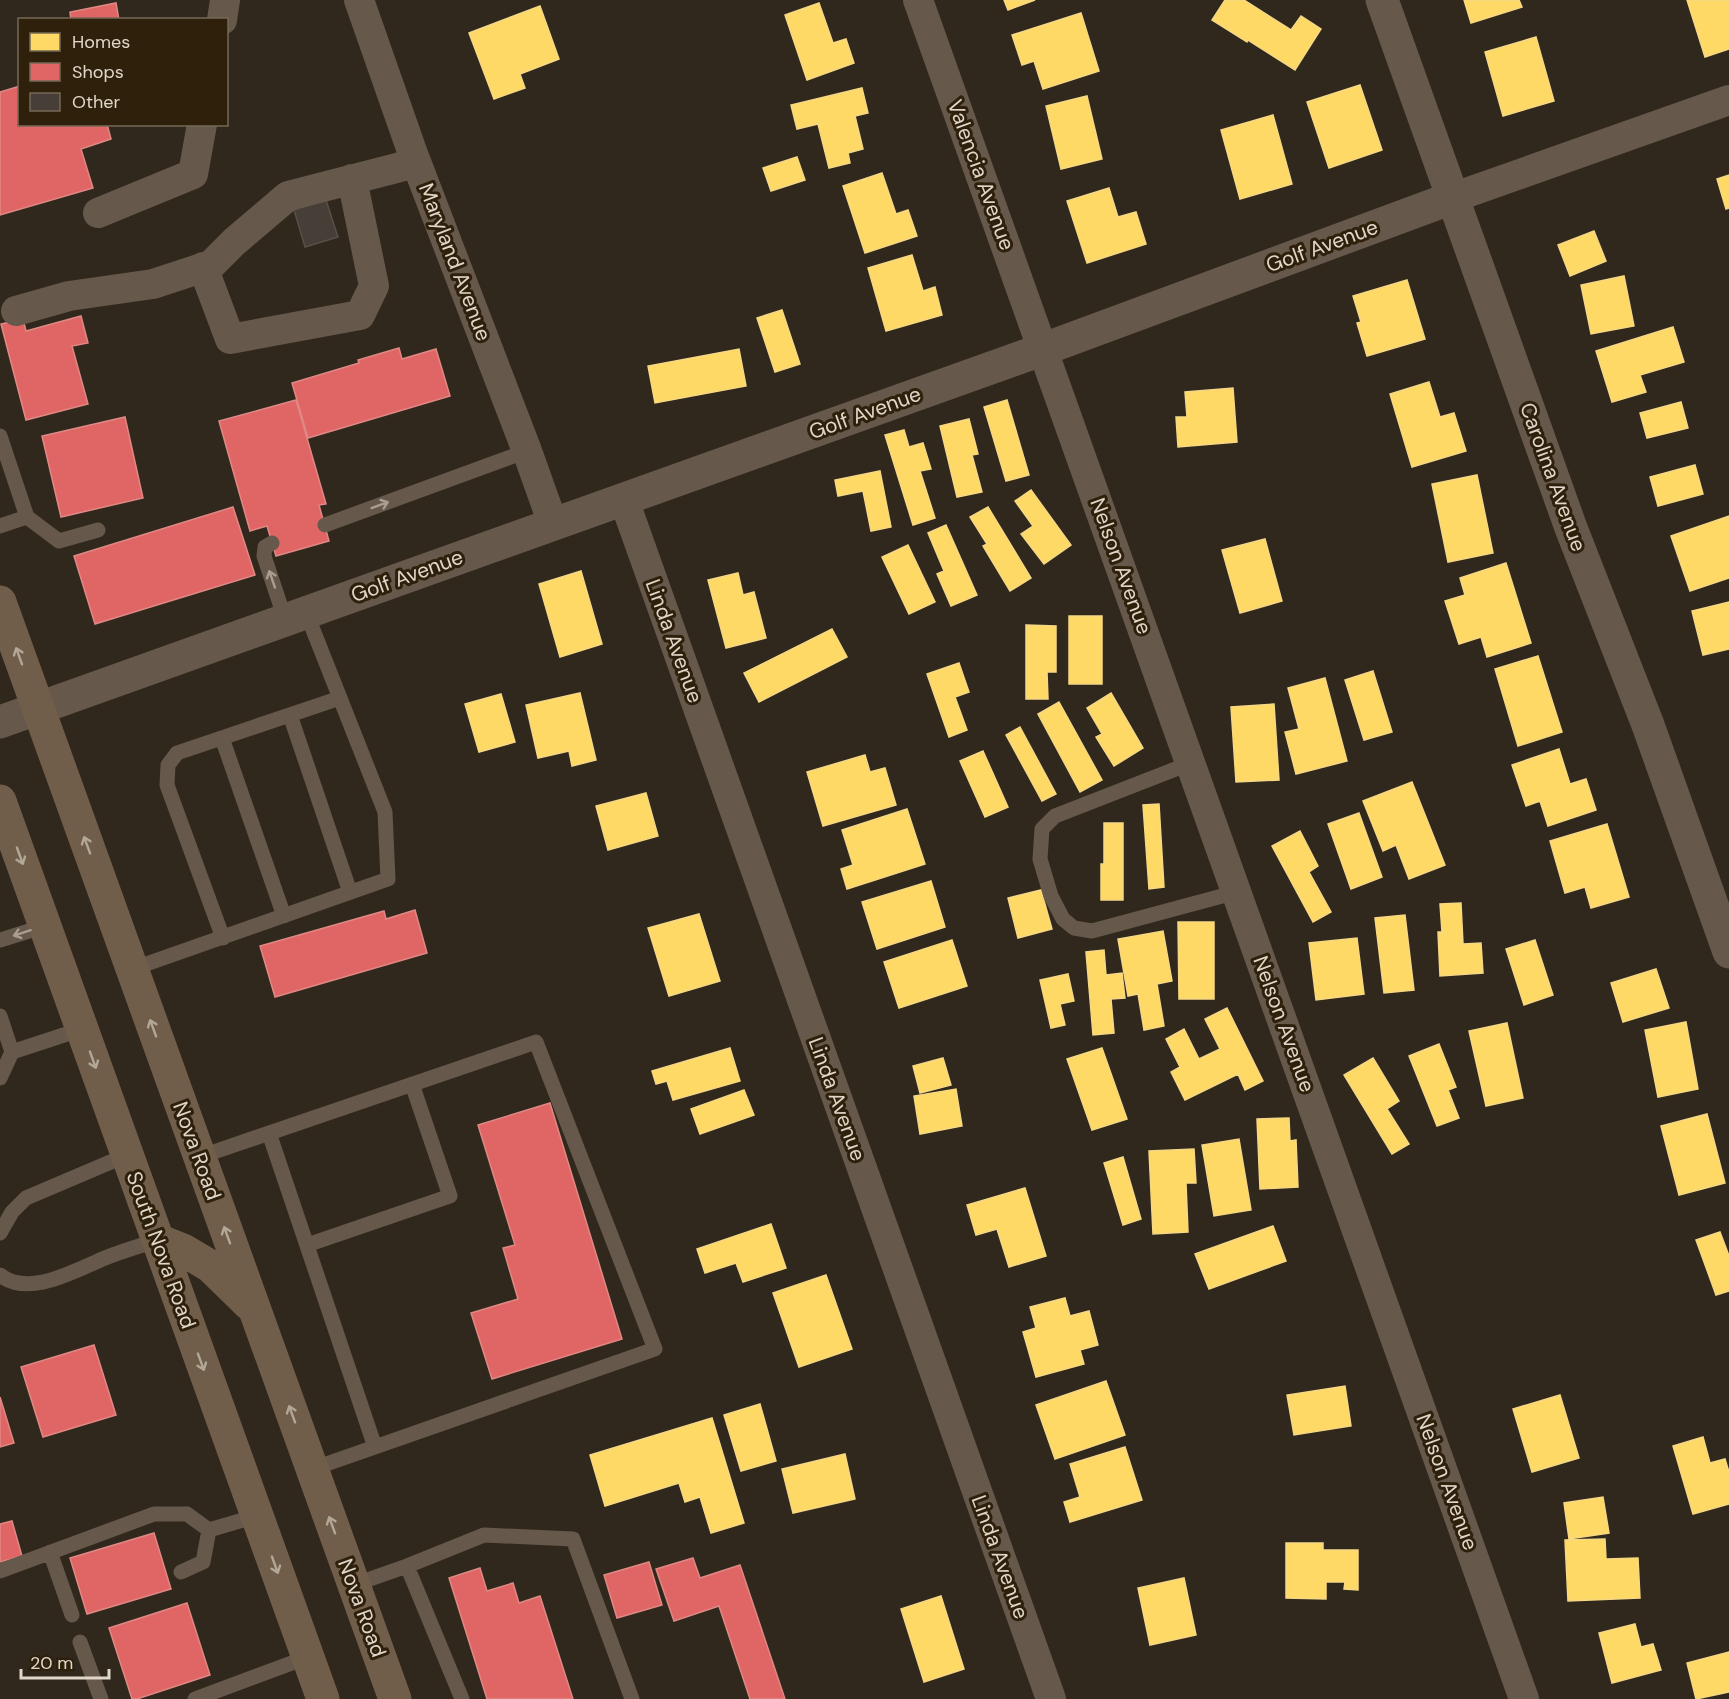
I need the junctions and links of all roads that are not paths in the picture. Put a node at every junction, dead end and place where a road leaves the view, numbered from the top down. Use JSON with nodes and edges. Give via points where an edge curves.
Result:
{"nodes":[{"id":1,"x":225,"y":0,"type":"edge"},
{"id":2,"x":359,"y":0,"type":"edge"},
{"id":3,"x":918,"y":0,"type":"edge"},
{"id":4,"x":1382,"y":0,"type":"edge"},
{"id":5,"x":222,"y":18,"type":"edge"},
{"id":6,"x":1729,"y":100,"type":"edge"},
{"id":7,"x":202,"y":126,"type":"edge"},
{"id":8,"x":416,"y":163,"type":"junction"},
{"id":9,"x":352,"y":180,"type":"junction"},
{"id":10,"x":1452,"y":198,"type":"junction"},
{"id":11,"x":98,"y":213,"type":"dead end"},
{"id":12,"x":203,"y":267,"type":"junction"},
{"id":13,"x":8,"y":313,"type":"edge"},
{"id":14,"x":1044,"y":349,"type":"junction"},
{"id":15,"x":0,"y":436,"type":"edge"},
{"id":16,"x":527,"y":451,"type":"junction"},
{"id":17,"x":624,"y":500,"type":"junction"},
{"id":18,"x":27,"y":517,"type":"junction"},
{"id":19,"x":553,"y":524,"type":"junction"},
{"id":20,"x":325,"y":525,"type":"dead end"},
{"id":21,"x":0,"y":526,"type":"edge"},
{"id":22,"x":98,"y":530,"type":"dead end"},
{"id":23,"x":272,"y":543,"type":"dead end"},
{"id":24,"x":0,"y":603,"type":"edge"},
{"id":25,"x":296,"y":616,"type":"junction"},
{"id":26,"x":340,"y":698,"type":"junction"},
{"id":27,"x":38,"y":709,"type":"junction"},
{"id":28,"x":290,"y":715,"type":"junction"},
{"id":29,"x":0,"y":722,"type":"edge"},
{"id":30,"x":222,"y":738,"type":"junction"},
{"id":31,"x":1191,"y":763,"type":"junction"},
{"id":32,"x":0,"y":801,"type":"edge"},
{"id":33,"x":351,"y":892,"type":"junction"},
{"id":34,"x":1237,"y":892,"type":"junction"},
{"id":35,"x":284,"y":916,"type":"junction"},
{"id":36,"x":45,"y":926,"type":"junction"},
{"id":37,"x":223,"y":938,"type":"junction"},
{"id":38,"x":0,"y":940,"type":"edge"},
{"id":39,"x":1729,"y":952,"type":"edge"},
{"id":40,"x":132,"y":969,"type":"junction"},
{"id":41,"x":0,"y":1016,"type":"edge"},
{"id":42,"x":82,"y":1029,"type":"junction"},
{"id":43,"x":12,"y":1052,"type":"junction"},
{"id":44,"x":0,"y":1078,"type":"edge"},
{"id":45,"x":412,"y":1084,"type":"junction"},
{"id":46,"x":269,"y":1132,"type":"junction"},
{"id":47,"x":127,"y":1155,"type":"junction"},
{"id":48,"x":199,"y":1157,"type":"junction"},
{"id":49,"x":0,"y":1233,"type":"edge"},
{"id":50,"x":158,"y":1240,"type":"junction"},
{"id":51,"x":307,"y":1245,"type":"junction"},
{"id":52,"x":0,"y":1275,"type":"edge"},
{"id":53,"x":255,"y":1310,"type":"junction"},
{"id":54,"x":375,"y":1447,"type":"junction"},
{"id":55,"x":312,"y":1469,"type":"junction"},
{"id":56,"x":257,"y":1516,"type":"junction"},
{"id":57,"x":209,"y":1530,"type":"junction"},
{"id":58,"x":50,"y":1552,"type":"junction"},
{"id":59,"x":407,"y":1566,"type":"junction"},
{"id":60,"x":0,"y":1571,"type":"edge"},
{"id":61,"x":181,"y":1572,"type":"dead end"},
{"id":62,"x":353,"y":1585,"type":"junction"},
{"id":63,"x":72,"y":1615,"type":"dead end"},
{"id":64,"x":80,"y":1642,"type":"dead end"},
{"id":65,"x":308,"y":1657,"type":"junction"},
{"id":66,"x":101,"y":1699,"type":"edge"},
{"id":67,"x":195,"y":1699,"type":"edge"},
{"id":68,"x":323,"y":1699,"type":"edge"},
{"id":69,"x":395,"y":1699,"type":"edge"},
{"id":70,"x":462,"y":1699,"type":"edge"},
{"id":71,"x":632,"y":1699,"type":"edge"},
{"id":72,"x":1051,"y":1699,"type":"edge"},
{"id":73,"x":1524,"y":1699,"type":"edge"}],
"edges":[{"from":1,"to":5,"type":"street"},
{"from":2,"to":8,"type":"street","name":"Maryland Avenue"},
{"from":3,"to":14,"type":"street","name":"Valencia Avenue"},
{"from":4,"to":10,"type":"street","name":"Carolina Avenue"},
{"from":6,"to":10,"type":"street","name":"Golf Avenue"},
{"from":7,"to":11,"type":"street","via":[[193,174]]},
{"from":8,"to":9,"type":"street"},
{"from":8,"to":16,"type":"street","name":"Maryland Avenue"},
{"from":9,"to":12,"type":"street","via":[[288,196],[211,265]]},
{"from":9,"to":12,"type":"street","via":[[374,286],[360,315],[230,339]]},
{"from":10,"to":14,"type":"street","name":"Golf Avenue"},
{"from":10,"to":39,"type":"street","name":"Carolina Avenue","via":[[1570,528],[1648,725]]},
{"from":12,"to":13,"type":"street","via":[[153,284],[69,296]]},
{"from":14,"to":17,"type":"street","name":"Golf Avenue"},
{"from":14,"to":31,"type":"street","name":"Nelson Avenue"},
{"from":15,"to":18,"type":"lane"},
{"from":16,"to":19,"type":"street","name":"Maryland Avenue"},
{"from":20,"to":16,"type":"lane","one_way":true},
{"from":17,"to":19,"type":"street","name":"Golf Avenue"},
{"from":17,"to":72,"type":"street","name":"Linda Avenue"},
{"from":18,"to":21,"type":"lane"},
{"from":18,"to":22,"type":"lane","via":[[59,542]]},
{"from":19,"to":25,"type":"street","name":"Golf Avenue"},
{"from":25,"to":23,"type":"lane","one_way":true,"via":[[264,556],[265,547]]},
{"from":27,"to":24,"type":"main road","name":"Nova Road","one_way":true},
{"from":25,"to":26,"type":"lane"},
{"from":25,"to":27,"type":"street","name":"Golf Avenue"},
{"from":26,"to":28,"type":"lane"},
{"from":26,"to":33,"type":"lane","via":[[385,812],[388,879]]},
{"from":27,"to":29,"type":"street","name":"Golf Avenue"},
{"from":40,"to":27,"type":"main road","name":"Nova Road","one_way":true},
{"from":28,"to":30,"type":"lane"},
{"from":28,"to":33,"type":"lane"},
{"from":30,"to":35,"type":"lane"},
{"from":30,"to":37,"type":"lane","via":[[177,753],[168,765],[167,785]]},
{"from":31,"to":34,"type":"street","name":"Nelson Avenue"},
{"from":31,"to":34,"type":"lane","via":[[1055,816],[1042,829],[1040,859],[1051,896],[1063,919],[1074,928],[1092,931]]},
{"from":32,"to":36,"type":"main road","name":"South Nova Road","one_way":true},
{"from":33,"to":35,"type":"lane"},
{"from":34,"to":73,"type":"street","name":"Nelson Avenue"},
{"from":35,"to":37,"type":"lane"},
{"from":36,"to":38,"type":"lane","one_way":true},
{"from":36,"to":42,"type":"main road","name":"South Nova Road"},
{"from":37,"to":40,"type":"lane"},
{"from":48,"to":40,"type":"main road","name":"Nova Road","one_way":true},
{"from":41,"to":43,"type":"lane"},
{"from":42,"to":43,"type":"lane"},
{"from":42,"to":47,"type":"main road","name":"South Nova Road","one_way":true},
{"from":43,"to":44,"type":"lane"},
{"from":45,"to":46,"type":"lane"},
{"from":45,"to":51,"type":"lane","via":[[450,1196]]},
{"from":45,"to":54,"type":"lane","via":[[536,1042],[655,1349]]},
{"from":46,"to":48,"type":"lane"},
{"from":46,"to":51,"type":"lane"},
{"from":47,"to":49,"type":"lane","via":[[26,1198]]},
{"from":47,"to":50,"type":"main road","name":"South Nova Road"},
{"from":53,"to":48,"type":"main road","name":"Nova Road","one_way":true},
{"from":50,"to":52,"type":"lane","via":[[32,1284],[8,1281]]},
{"from":50,"to":53,"type":"main road","via":[[210,1266]]},
{"from":50,"to":56,"type":"main road","name":"South Nova Road","one_way":true},
{"from":51,"to":54,"type":"lane"},
{"from":55,"to":53,"type":"main road","name":"Nova Road","one_way":true},
{"from":54,"to":55,"type":"lane"},
{"from":62,"to":55,"type":"main road","name":"Nova Road","one_way":true},
{"from":56,"to":57,"type":"lane"},
{"from":56,"to":65,"type":"main road","name":"South Nova Road","one_way":true},
{"from":57,"to":58,"type":"lane","via":[[187,1514],[154,1514]]},
{"from":57,"to":61,"type":"lane","via":[[203,1562]]},
{"from":58,"to":60,"type":"lane"},
{"from":58,"to":63,"type":"lane"},
{"from":59,"to":62,"type":"lane"},
{"from":59,"to":70,"type":"lane"},
{"from":59,"to":71,"type":"lane","via":[[484,1535],[573,1539]]},
{"from":62,"to":69,"type":"main road","name":"Nova Road"},
{"from":64,"to":66,"type":"lane"},
{"from":65,"to":67,"type":"lane"},
{"from":65,"to":68,"type":"main road","name":"South Nova Road"}]}
